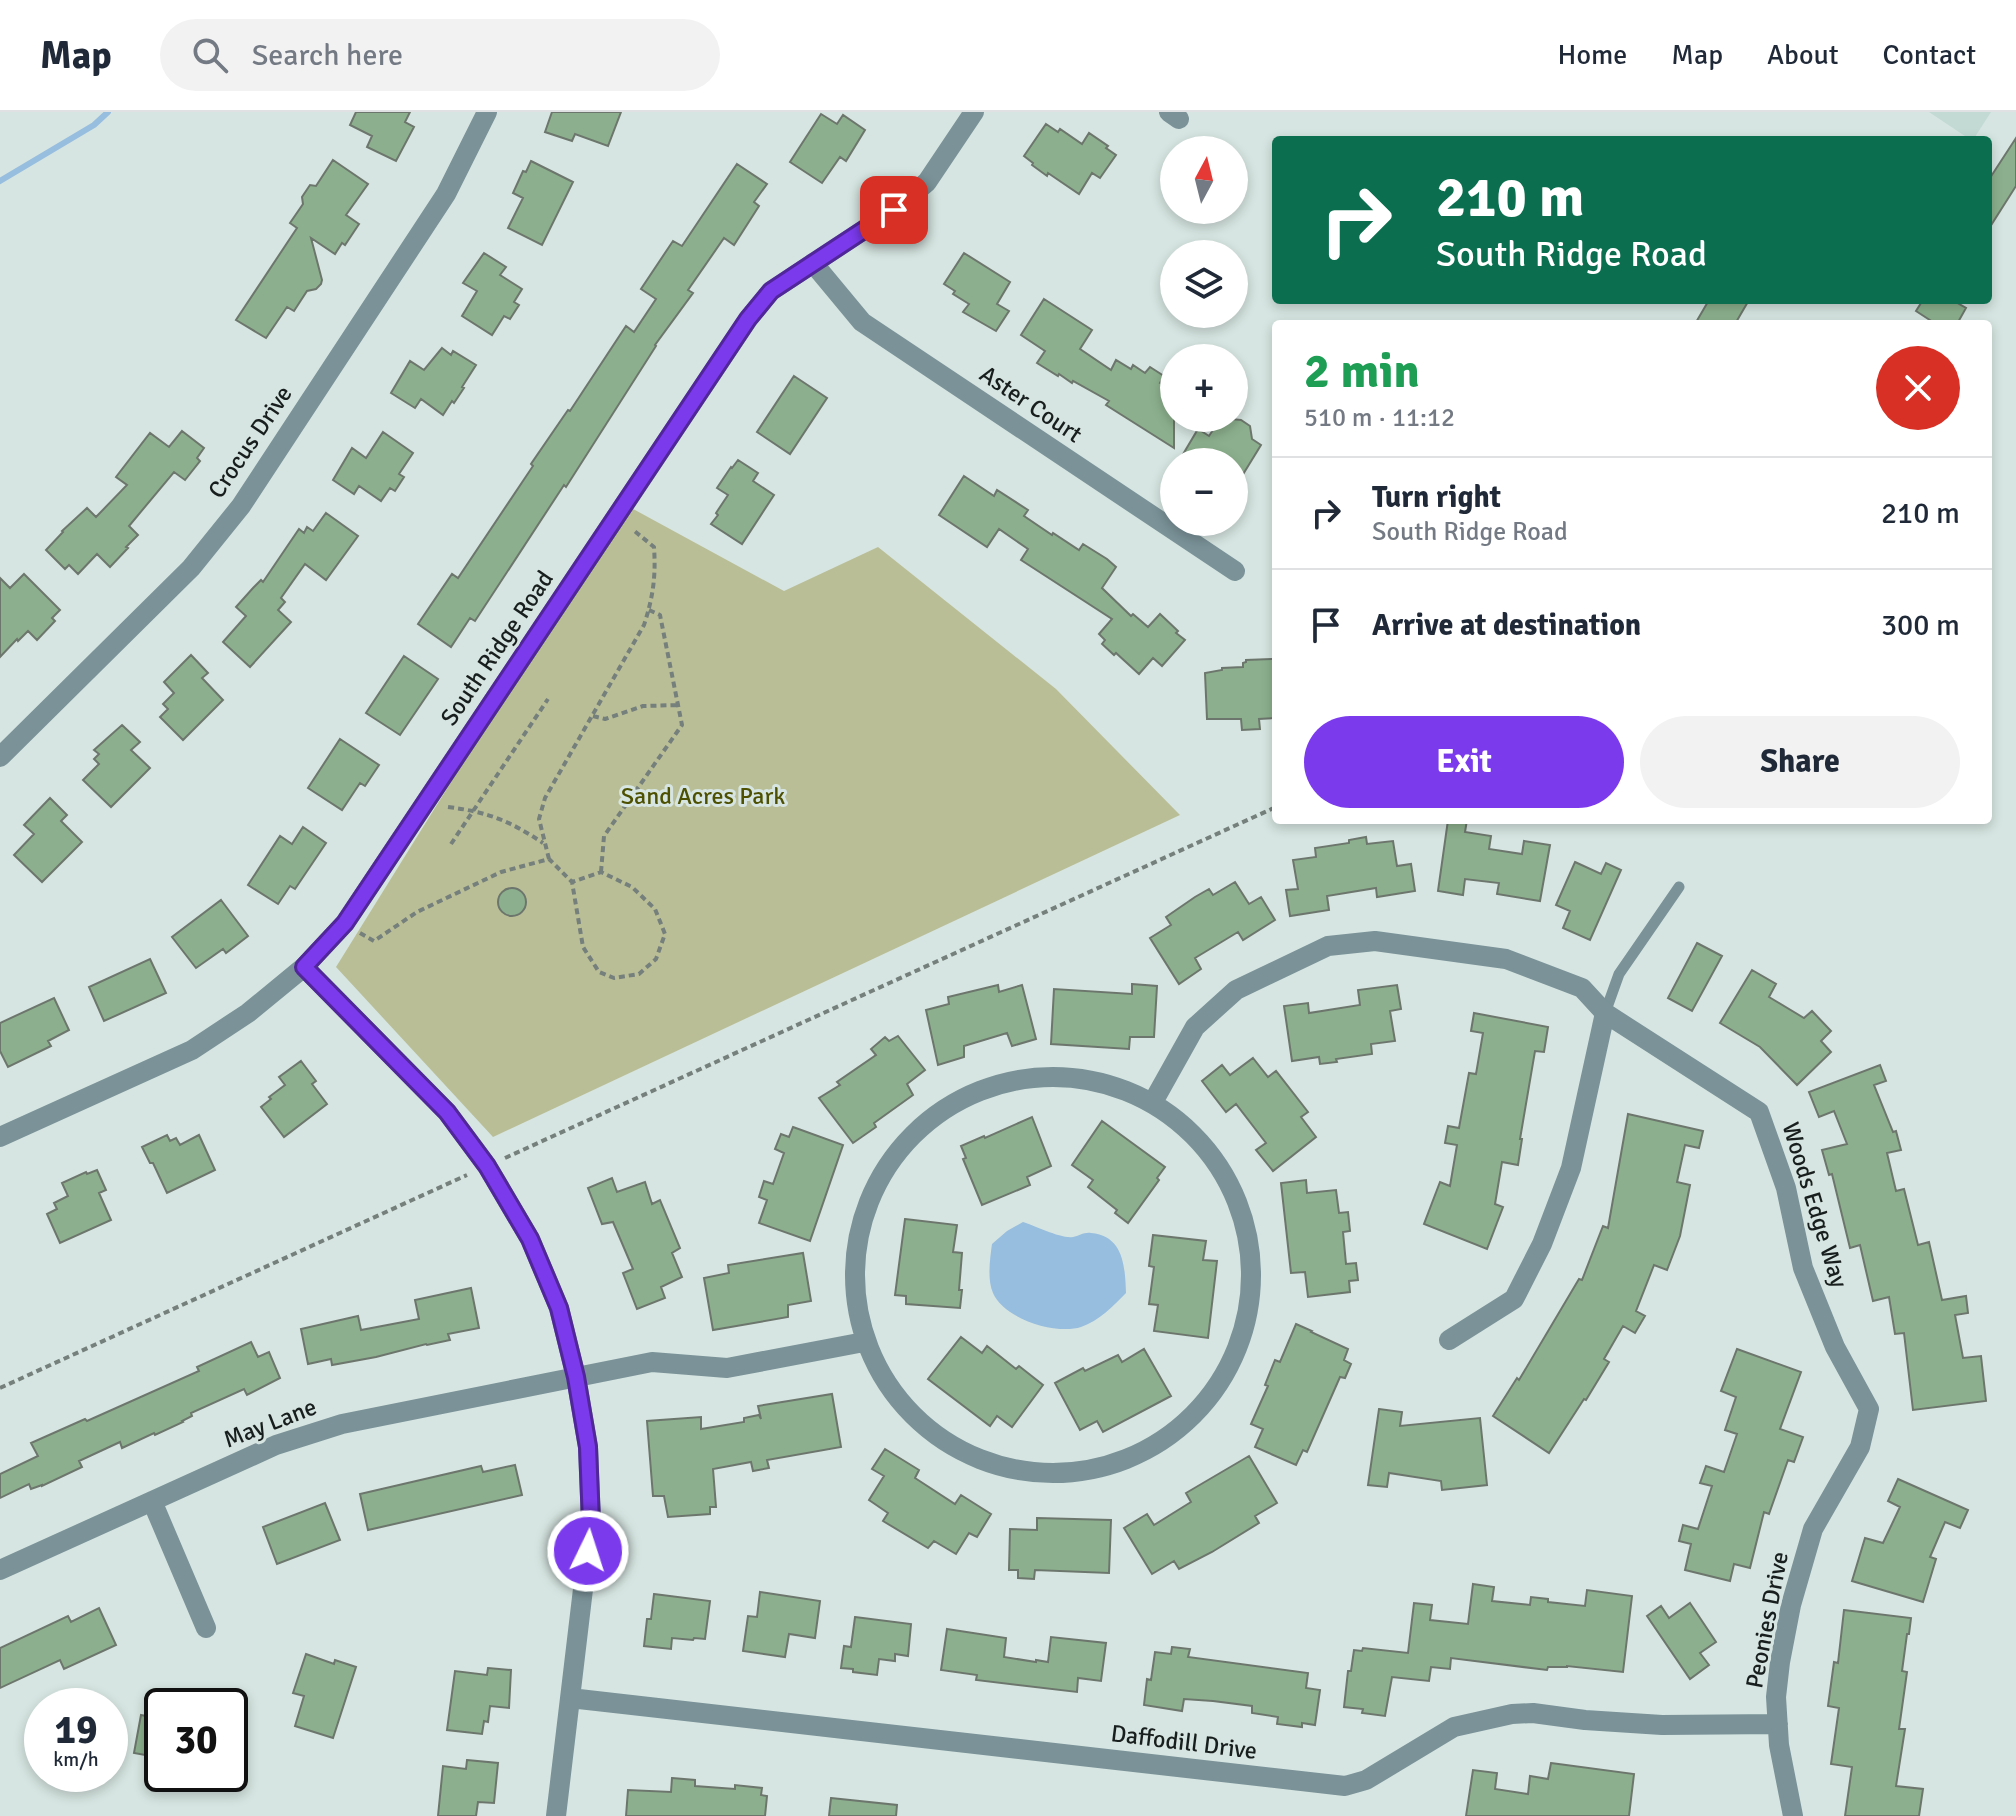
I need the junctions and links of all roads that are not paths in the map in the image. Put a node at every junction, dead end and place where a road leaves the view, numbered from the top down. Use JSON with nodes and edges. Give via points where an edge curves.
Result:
{"nodes":[{"id":1,"x":487,"y":112,"type":"edge"},
{"id":2,"x":974,"y":112,"type":"edge"},
{"id":3,"x":813,"y":263,"type":"junction"},
{"id":4,"x":1235,"y":571,"type":"dead end"},
{"id":5,"x":0,"y":757,"type":"edge"},
{"id":6,"x":1679,"y":887,"type":"dead end"},
{"id":7,"x":304,"y":967,"type":"junction"},
{"id":8,"x":1605,"y":1013,"type":"junction"},
{"id":9,"x":1153,"y":1102,"type":"junction"},
{"id":10,"x":0,"y":1137,"type":"edge"},
{"id":11,"x":1449,"y":1340,"type":"dead end"},
{"id":12,"x":864,"y":1342,"type":"junction"},
{"id":13,"x":576,"y":1377,"type":"junction"},
{"id":14,"x":152,"y":1501,"type":"junction"},
{"id":15,"x":1813,"y":1529,"type":"joint"},
{"id":16,"x":0,"y":1570,"type":"edge"},
{"id":17,"x":206,"y":1628,"type":"dead end"},
{"id":18,"x":570,"y":1698,"type":"junction"},
{"id":19,"x":1778,"y":1724,"type":"junction"},
{"id":20,"x":556,"y":1816,"type":"edge"},
{"id":21,"x":1793,"y":1816,"type":"edge"}],
"edges":[{"from":1,"to":5,"type":"street","name":"Crocus Drive","via":[[446,194],[241,506],[191,568]]},
{"from":2,"to":3,"type":"street","name":"South Ridge Road","via":[[927,182]]},
{"from":3,"to":4,"type":"street","name":"Aster Court","via":[[862,322]]},
{"from":3,"to":7,"type":"street","name":"South Ridge Road","via":[[771,291],[748,319],[345,923]]},
{"from":6,"to":8,"type":"lane","via":[[1619,974]]},
{"from":7,"to":10,"type":"street","name":"South Ridge Road","via":[[192,1050]]},
{"from":7,"to":13,"type":"street","via":[[447,1112],[487,1166],[530,1239],[559,1308]]},
{"from":8,"to":9,"type":"street","name":"Woods Edge Way","via":[[1582,988],[1506,959],[1375,941],[1328,946],[1236,990],[1195,1027]]},
{"from":8,"to":11,"type":"street","via":[[1571,1168],[1542,1244],[1514,1299]]},
{"from":8,"to":15,"type":"street","name":"Woods Edge Way","via":[[1759,1112],[1786,1188],[1803,1268],[1835,1347],[1869,1409],[1860,1447]]},
{"from":9,"to":12,"type":"street","via":[[1093,1080],[1014,1079],[947,1106],[890,1158],[860,1220],[853,1284]]},
{"from":9,"to":12,"type":"street","via":[[1191,1130],[1227,1175],[1252,1249],[1250,1313],[1226,1377],[1179,1431],[1109,1467],[1032,1474],[947,1443],[904,1409]]},
{"from":12,"to":13,"type":"street","name":"May Lane","via":[[727,1368],[652,1362]]},
{"from":13,"to":14,"type":"street","name":"May Lane","via":[[342,1424],[276,1445]]},
{"from":13,"to":18,"type":"street","via":[[588,1447],[591,1522]]},
{"from":14,"to":16,"type":"street","name":"May Lane"},
{"from":14,"to":17,"type":"street"},
{"from":15,"to":19,"type":"street","name":"Peonies Drive","via":[[1780,1662]]},
{"from":18,"to":19,"type":"street","name":"Daffodill Drive","via":[[1345,1786],[1366,1780],[1454,1727],[1512,1714],[1662,1725]]},
{"from":18,"to":20,"type":"street"},
{"from":19,"to":21,"type":"street","name":"Peonies Drive"}]}
